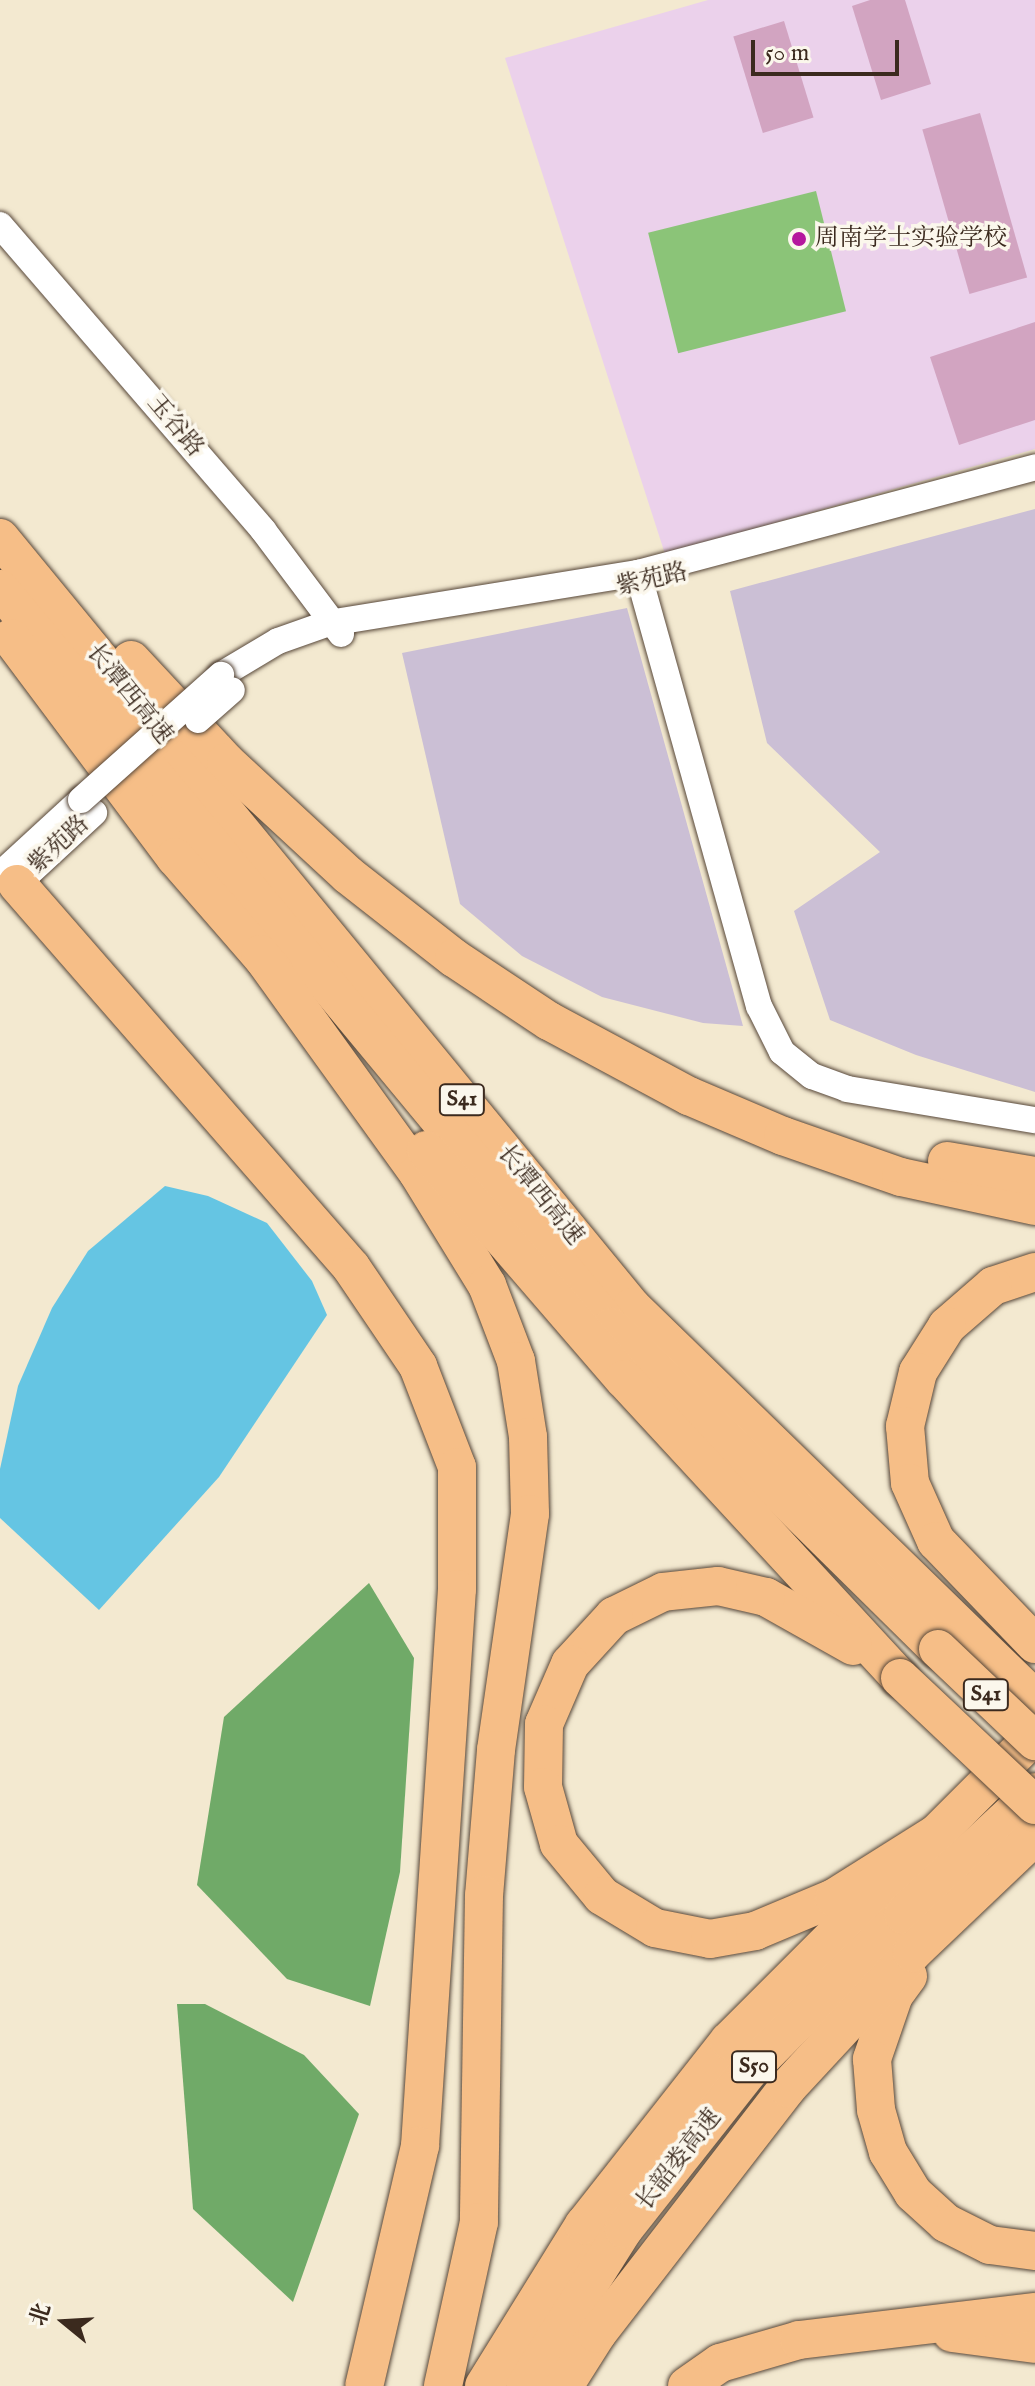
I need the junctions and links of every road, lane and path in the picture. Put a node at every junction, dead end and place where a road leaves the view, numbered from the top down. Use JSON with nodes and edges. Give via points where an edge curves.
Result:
{"nodes":[{"id":1,"x":0,"y":225,"type":"edge"},
{"id":2,"x":0,"y":240,"type":"edge"},
{"id":3,"x":1035,"y":467,"type":"edge"},
{"id":4,"x":1035,"y":481,"type":"edge"},
{"id":5,"x":0,"y":520,"type":"edge"},
{"id":6,"x":0,"y":538,"type":"edge"},
{"id":7,"x":646,"y":577,"type":"junction"},
{"id":8,"x":0,"y":589,"type":"edge"},
{"id":9,"x":0,"y":623,"type":"edge"},
{"id":10,"x":332,"y":630,"type":"junction"},
{"id":11,"x":17,"y":884,"type":"joint"},
{"id":12,"x":260,"y":954,"type":"junction"},
{"id":13,"x":689,"y":1096,"type":"junction"},
{"id":14,"x":1035,"y":1107,"type":"edge"},
{"id":15,"x":1035,"y":1120,"type":"edge"},
{"id":16,"x":1035,"y":1176,"type":"edge"},
{"id":17,"x":1035,"y":1206,"type":"edge"},
{"id":18,"x":1035,"y":1272,"type":"edge"},
{"id":19,"x":950,"y":1639,"type":"junction"},
{"id":20,"x":1035,"y":1644,"type":"edge"},
{"id":21,"x":900,"y":1678,"type":"junction"},
{"id":22,"x":1035,"y":1699,"type":"edge"},
{"id":23,"x":1035,"y":1735,"type":"edge"},
{"id":24,"x":1035,"y":1741,"type":"edge"},
{"id":25,"x":1035,"y":1792,"type":"edge"},
{"id":26,"x":1035,"y":1805,"type":"edge"},
{"id":27,"x":939,"y":1832,"type":"junction"},
{"id":28,"x":1035,"y":1836,"type":"edge"},
{"id":29,"x":954,"y":1913,"type":"junction"},
{"id":30,"x":1035,"y":2251,"type":"edge"},
{"id":31,"x":1035,"y":2312,"type":"edge"},
{"id":32,"x":910,"y":2325,"type":"junction"},
{"id":33,"x":1035,"y":2344,"type":"edge"},
{"id":34,"x":364,"y":2386,"type":"edge"},
{"id":35,"x":443,"y":2386,"type":"edge"},
{"id":36,"x":484,"y":2386,"type":"edge"},
{"id":37,"x":525,"y":2386,"type":"edge"},
{"id":38,"x":564,"y":2386,"type":"edge"},
{"id":39,"x":687,"y":2386,"type":"edge"}],
"edges":[{"from":1,"to":10,"type":"street","name":"玉谷路","via":[[263,530]]},
{"from":2,"to":10,"type":"street","name":"玉谷路"},
{"from":3,"to":7,"type":"street","name":"紫苑路"},
{"from":4,"to":7,"type":"street","name":"紫苑路"},
{"from":5,"to":13,"type":"highway","via":[[226,762],[348,875],[454,958],[549,1021]]},
{"from":6,"to":19,"type":"highway","name":"长潭西高速","number":"S41","via":[[632,1307]]},
{"from":7,"to":10,"type":"street","name":"紫苑路"},
{"from":7,"to":14,"type":"street","via":[[773,996],[790,1036],[816,1060],[856,1078]]},
{"from":7,"to":15,"type":"street","via":[[759,1006],[782,1052],[812,1076],[847,1089]]},
{"from":8,"to":19,"type":"highway","name":"长潭西高速","number":"S41","via":[[611,1327]]},
{"from":9,"to":12,"type":"highway","via":[[175,857]]},
{"from":10,"to":11,"type":"street","name":"紫苑路","bridge":true,"via":[[278,641],[226,682],[88,807],[5,870]]},
{"from":11,"to":34,"type":"highway","via":[[351,1267],[418,1366],[457,1467],[457,1589],[420,2146]]},
{"from":12,"to":21,"type":"highway","via":[[624,1379]]},
{"from":12,"to":35,"type":"highway","via":[[418,1173],[487,1285],[516,1361],[528,1437],[530,1514],[496,1750],[484,1895],[479,2222]]},
{"from":13,"to":16,"type":"highway","via":[[899,1152]]},
{"from":13,"to":17,"type":"highway","via":[[901,1177]]},
{"from":18,"to":20,"type":"highway","via":[[993,1286],[947,1326],[918,1372],[905,1426],[910,1483],[936,1541]]},
{"from":19,"to":22,"type":"highway","name":"长潭西高速","number":"S41"},
{"from":19,"to":24,"type":"highway","name":"长潭西高速","number":"S41","bridge":true},
{"from":21,"to":26,"type":"highway","bridge":true},
{"from":21,"to":27,"type":"highway","via":[[832,1632],[766,1597],[718,1586],[663,1592],[614,1616],[570,1664],[544,1724],[543,1787],[559,1844],[602,1896],[655,1928],[710,1939],[755,1931],[834,1898]]},
{"from":23,"to":27,"type":"highway"},
{"from":25,"to":37,"type":"highway","name":"长韶娄高速","number":"S50","via":[[903,1915],[748,2072],[624,2229]]},
{"from":27,"to":36,"type":"highway","via":[[729,2041],[584,2225]]},
{"from":28,"to":29,"type":"highway","name":"长韶娄高速","number":"S50"},
{"from":29,"to":30,"type":"highway","via":[[894,1995],[872,2059],[876,2110],[888,2152],[913,2193],[946,2223],[990,2245]]},
{"from":29,"to":38,"type":"highway","name":"长韶娄高速","number":"S50","via":[[787,2088],[597,2334]]},
{"from":31,"to":32,"type":"highway"},
{"from":32,"to":33,"type":"highway","via":[[1008,2344]]},
{"from":32,"to":39,"type":"highway","via":[[799,2340],[720,2363]]}]}
